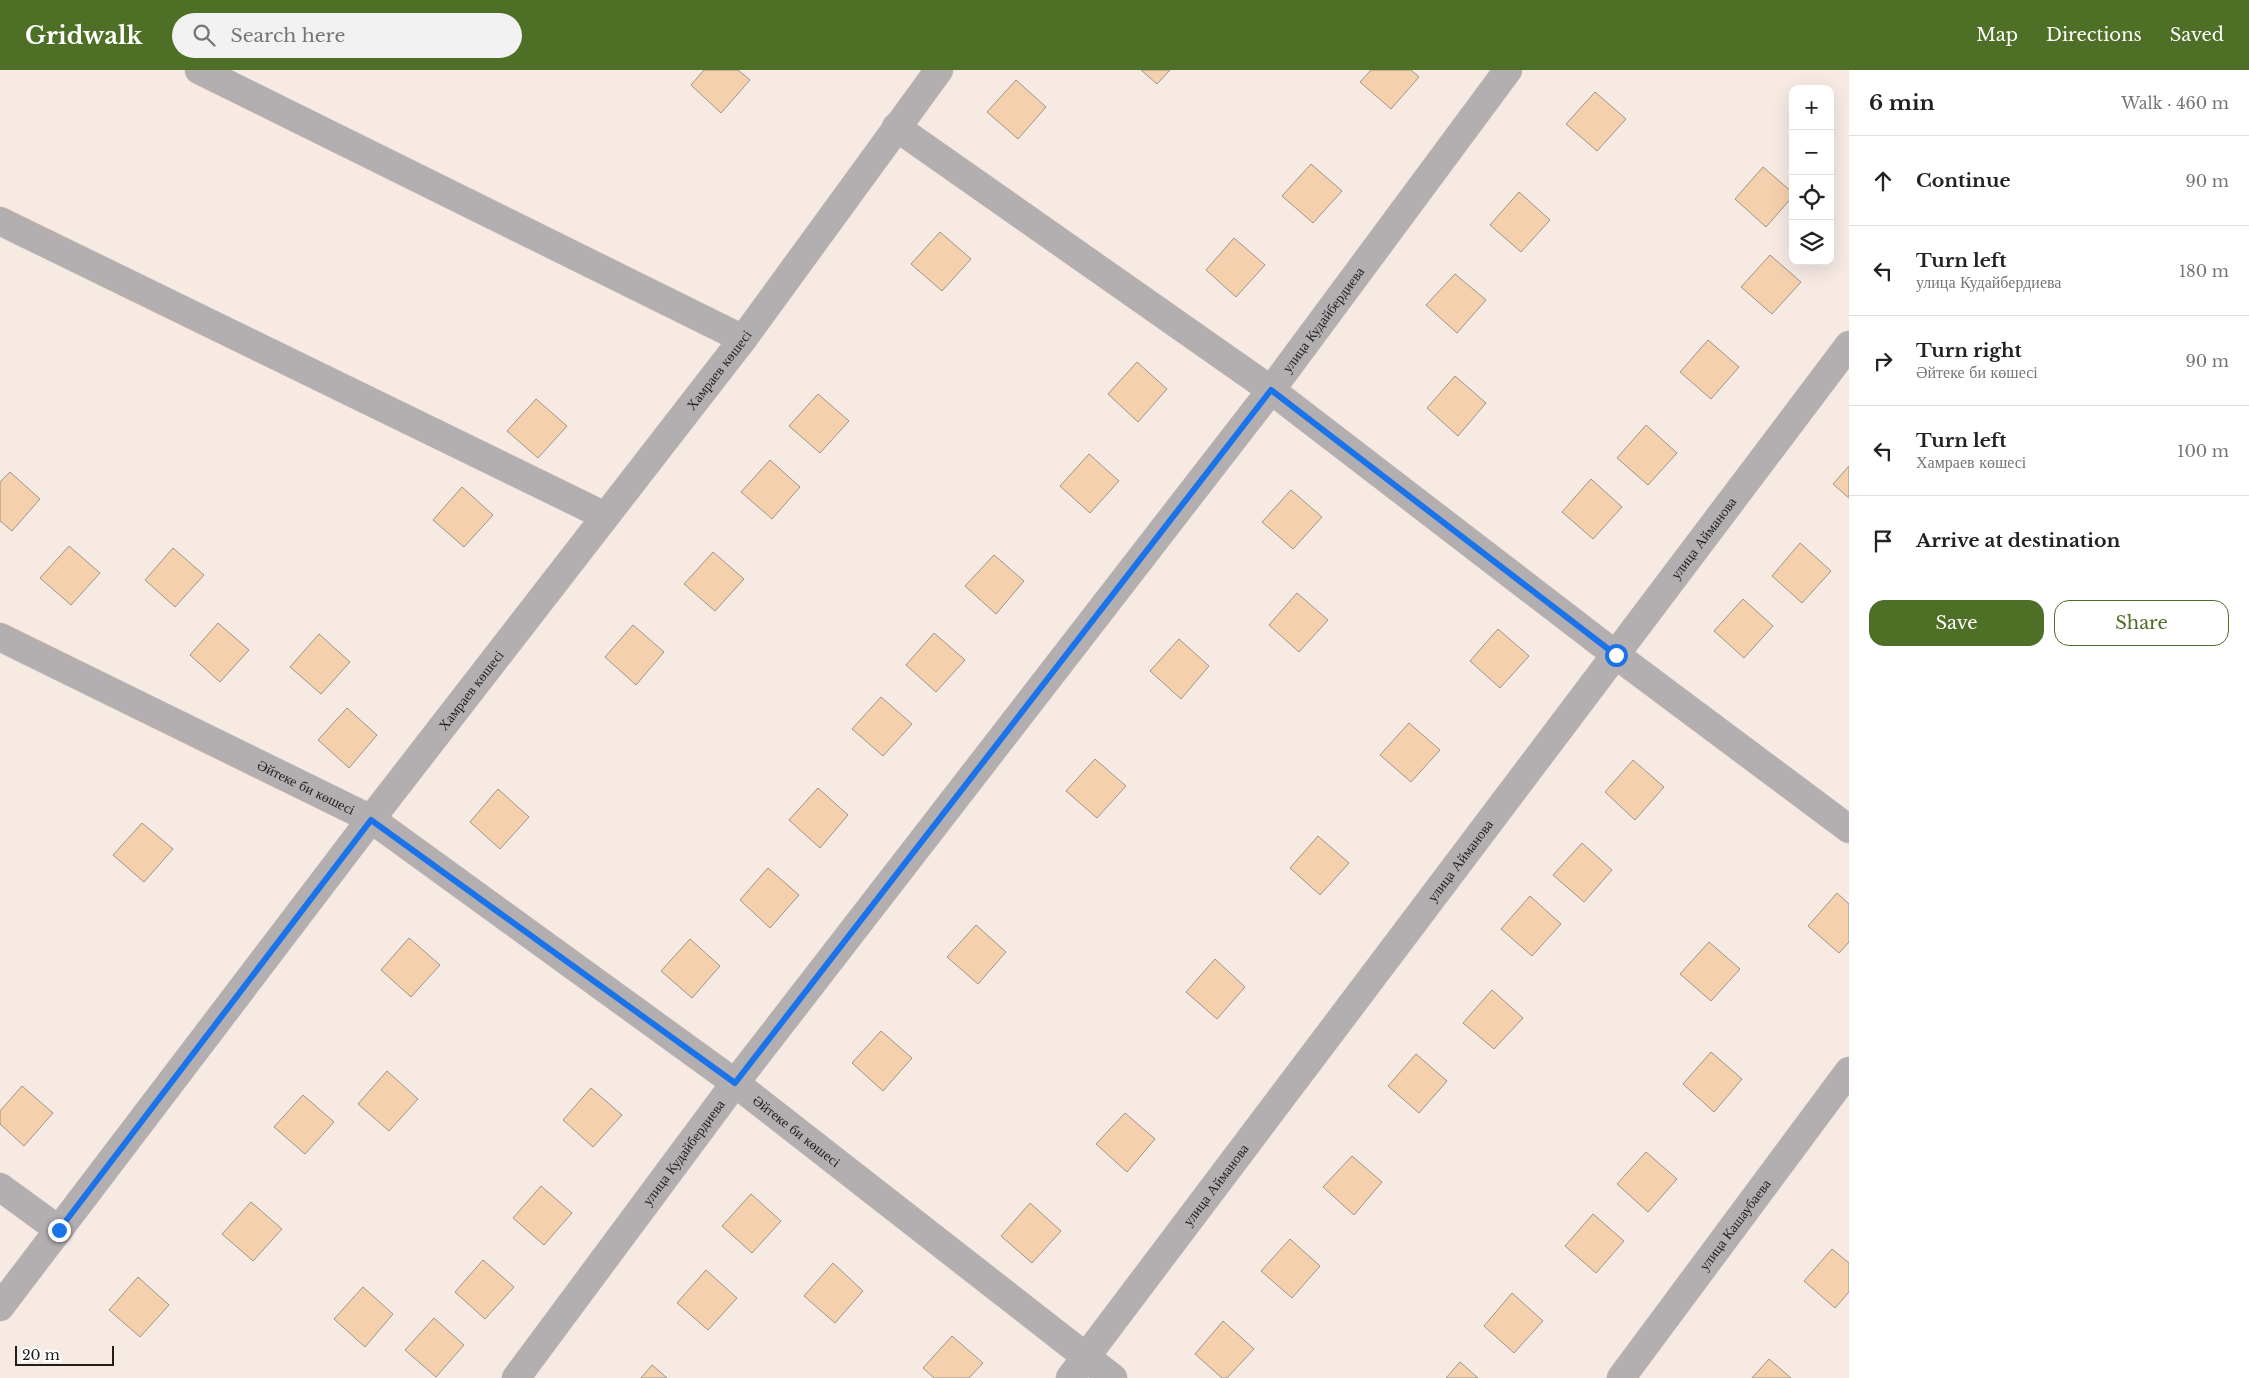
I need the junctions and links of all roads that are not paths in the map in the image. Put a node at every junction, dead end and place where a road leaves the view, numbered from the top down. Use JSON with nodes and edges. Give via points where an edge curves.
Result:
{"nodes":[{"id":1,"x":198,"y":70,"type":"edge"},
{"id":2,"x":939,"y":70,"type":"edge"},
{"id":3,"x":1508,"y":70,"type":"edge"},
{"id":4,"x":896,"y":127,"type":"junction"},
{"id":5,"x":0,"y":221,"type":"edge"},
{"id":6,"x":743,"y":339,"type":"junction"},
{"id":7,"x":1849,"y":345,"type":"edge"},
{"id":8,"x":1271,"y":390,"type":"junction"},
{"id":9,"x":605,"y":516,"type":"junction"},
{"id":10,"x":0,"y":637,"type":"edge"},
{"id":11,"x":1616,"y":655,"type":"junction"},
{"id":12,"x":371,"y":820,"type":"junction"},
{"id":13,"x":1849,"y":829,"type":"edge"},
{"id":14,"x":1849,"y":1071,"type":"edge"},
{"id":15,"x":735,"y":1083,"type":"junction"},
{"id":16,"x":0,"y":1187,"type":"edge"},
{"id":17,"x":59,"y":1230,"type":"junction"},
{"id":18,"x":0,"y":1307,"type":"edge"},
{"id":19,"x":1078,"y":1368,"type":"edge"},
{"id":20,"x":516,"y":1378,"type":"edge"},
{"id":21,"x":1113,"y":1378,"type":"edge"},
{"id":22,"x":1621,"y":1378,"type":"edge"}],
"edges":[{"from":1,"to":6,"type":"street"},
{"from":2,"to":4,"type":"street","name":"Хамраев көшесі"},
{"from":3,"to":8,"type":"street","name":"улица Кудайбердиева"},
{"from":4,"to":6,"type":"street","name":"Хамраев көшесі"},
{"from":4,"to":8,"type":"street"},
{"from":5,"to":9,"type":"street"},
{"from":6,"to":9,"type":"street","name":"Хамраев көшесі"},
{"from":7,"to":11,"type":"street","name":"улица Айманова"},
{"from":8,"to":11,"type":"street"},
{"from":8,"to":15,"type":"street","name":"улица Кудайбердиева"},
{"from":9,"to":12,"type":"street","name":"Хамраев көшесі"},
{"from":10,"to":12,"type":"street","name":"Әйтеке би көшесі"},
{"from":11,"to":13,"type":"street"},
{"from":11,"to":19,"type":"street","name":"улица Айманова"},
{"from":12,"to":15,"type":"street","name":"Әйтеке би көшесі"},
{"from":12,"to":17,"type":"street","name":"Хамраев көшесі"},
{"from":14,"to":22,"type":"street","name":"улица Кашаубаева"},
{"from":15,"to":19,"type":"street","name":"Әйтеке би көшесі"},
{"from":15,"to":20,"type":"street","name":"улица Кудайбердиева"},
{"from":16,"to":17,"type":"street"},
{"from":17,"to":18,"type":"street","name":"Хамраев көшесі"},
{"from":19,"to":21,"type":"street","name":"Әйтеке би көшесі"}]}
